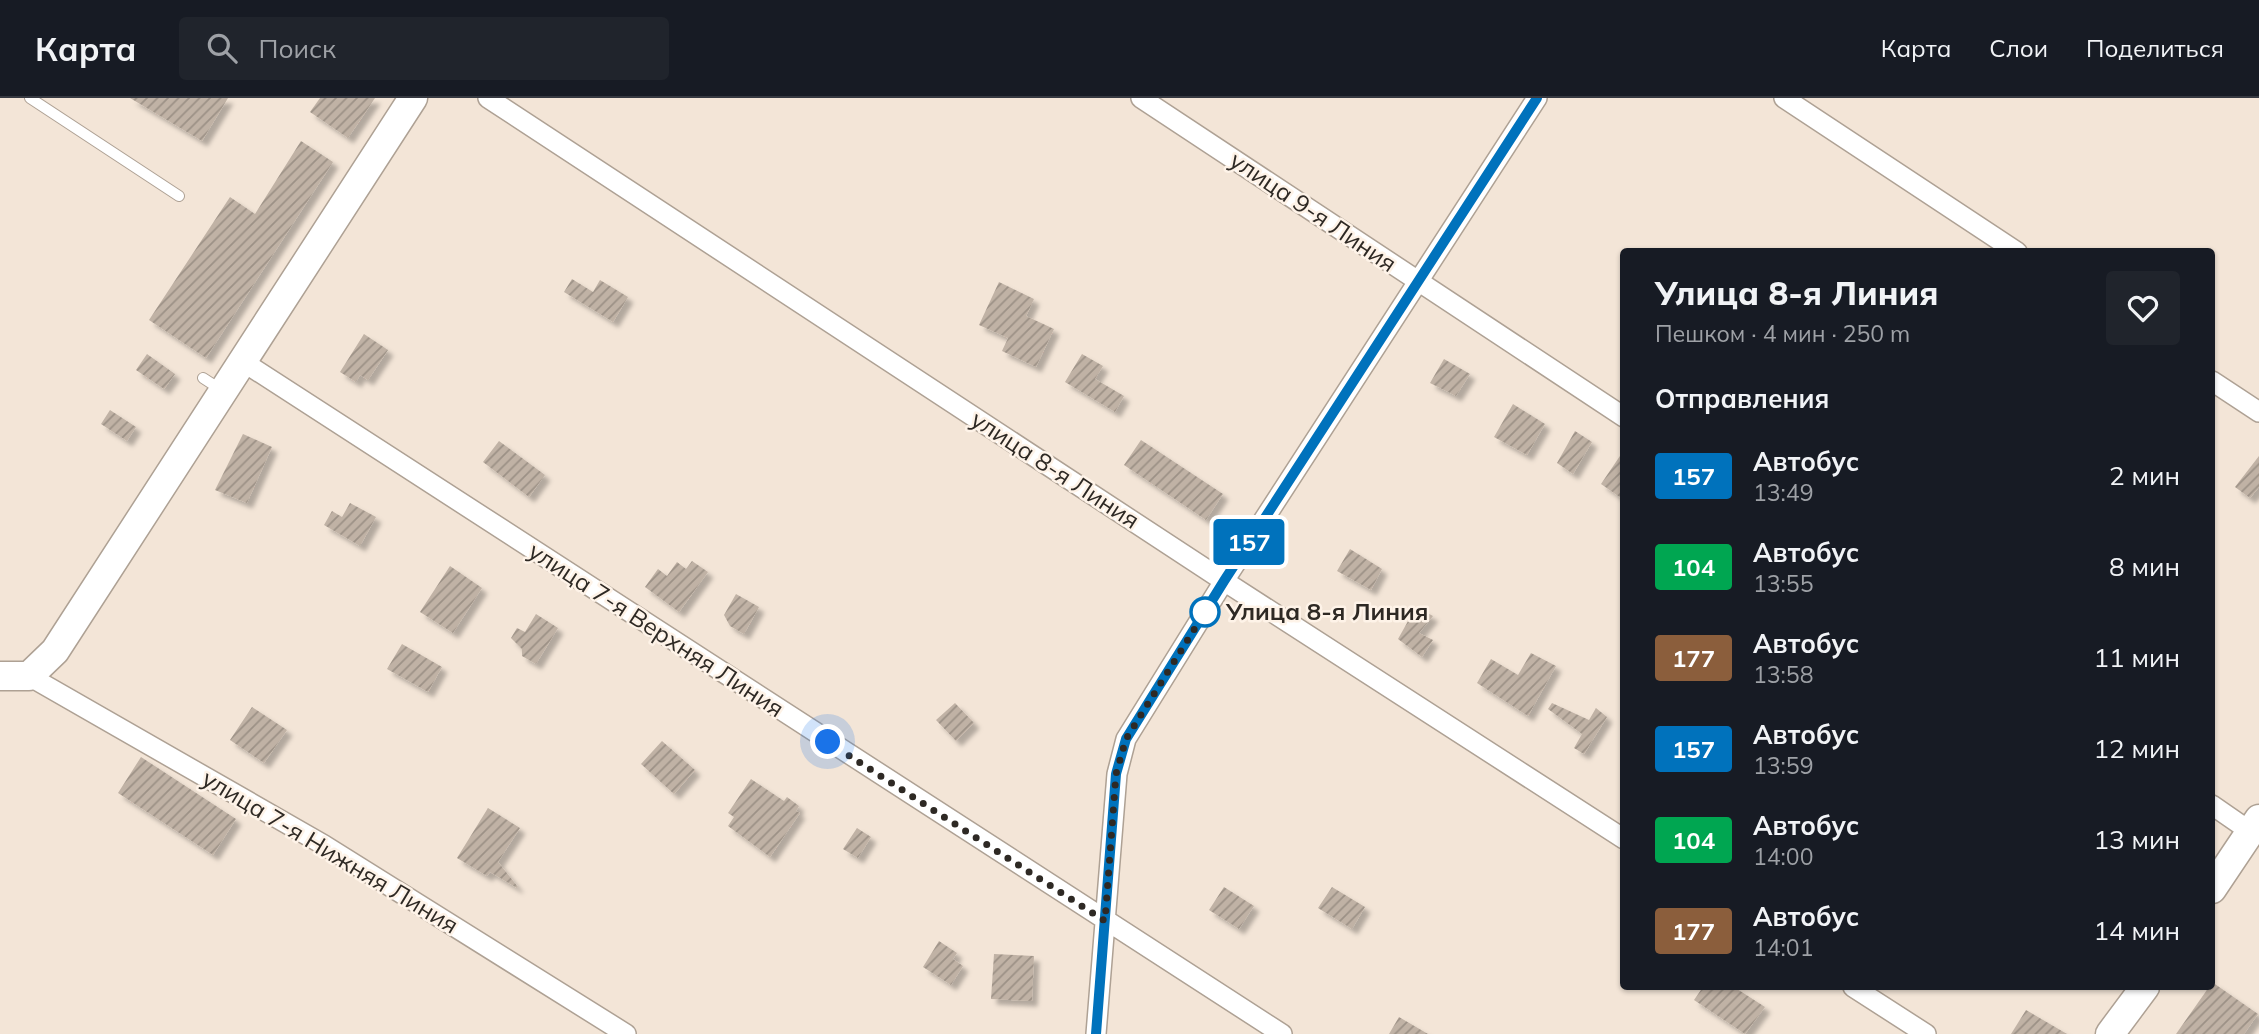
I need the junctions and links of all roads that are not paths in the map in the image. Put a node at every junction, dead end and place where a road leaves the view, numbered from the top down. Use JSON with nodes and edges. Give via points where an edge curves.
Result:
{"nodes":[{"id":1,"x":30,"y":98,"type":"edge"},
{"id":2,"x":413,"y":98,"type":"edge"},
{"id":3,"x":488,"y":98,"type":"edge"},
{"id":4,"x":1141,"y":98,"type":"edge"},
{"id":5,"x":1537,"y":98,"type":"edge"},
{"id":6,"x":1784,"y":98,"type":"edge"},
{"id":7,"x":179,"y":196,"type":"dead end"},
{"id":8,"x":2011,"y":248,"type":"edge"},
{"id":9,"x":1419,"y":282,"type":"junction"},
{"id":10,"x":242,"y":361,"type":"junction"},
{"id":11,"x":2215,"y":383,"type":"edge"},
{"id":12,"x":2259,"y":412,"type":"edge"},
{"id":13,"x":1620,"y":414,"type":"edge"},
{"id":14,"x":1224,"y":581,"type":"junction"},
{"id":15,"x":29,"y":676,"type":"junction"},
{"id":16,"x":0,"y":677,"type":"edge"},
{"id":17,"x":2215,"y":806,"type":"edge"},
{"id":18,"x":2255,"y":826,"type":"edge"},
{"id":19,"x":1620,"y":836,"type":"edge"},
{"id":20,"x":2215,"y":885,"type":"edge"},
{"id":21,"x":1105,"y":921,"type":"junction"},
{"id":22,"x":1858,"y":990,"type":"edge"},
{"id":23,"x":2143,"y":990,"type":"edge"},
{"id":24,"x":626,"y":1034,"type":"edge"},
{"id":25,"x":1096,"y":1034,"type":"edge"},
{"id":26,"x":1282,"y":1034,"type":"edge"},
{"id":27,"x":1926,"y":1034,"type":"edge"},
{"id":28,"x":2110,"y":1034,"type":"edge"}],
"edges":[{"from":1,"to":7,"type":"lane"},
{"from":2,"to":10,"type":"street"},
{"from":3,"to":14,"type":"street","name":"улица 8-я Линия"},
{"from":4,"to":9,"type":"street","name":"улица 9-я Линия"},
{"from":5,"to":9,"type":"street"},
{"from":6,"to":8,"type":"street"},
{"from":9,"to":13,"type":"street","name":"улица 9-я Линия"},
{"from":9,"to":14,"type":"street"},
{"from":10,"to":15,"type":"street","via":[[213,384],[55,651]]},
{"from":10,"to":21,"type":"street","name":"улица 7-я Верхняя Линия"},
{"from":11,"to":12,"type":"street"},
{"from":14,"to":19,"type":"street","name":"улица 8-я Линия"},
{"from":14,"to":21,"type":"street","via":[[1126,739],[1116,774]]},
{"from":15,"to":16,"type":"street"},
{"from":15,"to":24,"type":"street","name":"улица 7-я Нижняя Линия","via":[[324,845]]},
{"from":17,"to":18,"type":"street"},
{"from":18,"to":20,"type":"street"},
{"from":21,"to":25,"type":"street"},
{"from":21,"to":26,"type":"street","name":"улица 7-я Верхняя Линия"},
{"from":22,"to":27,"type":"street"},
{"from":23,"to":28,"type":"street"}]}
